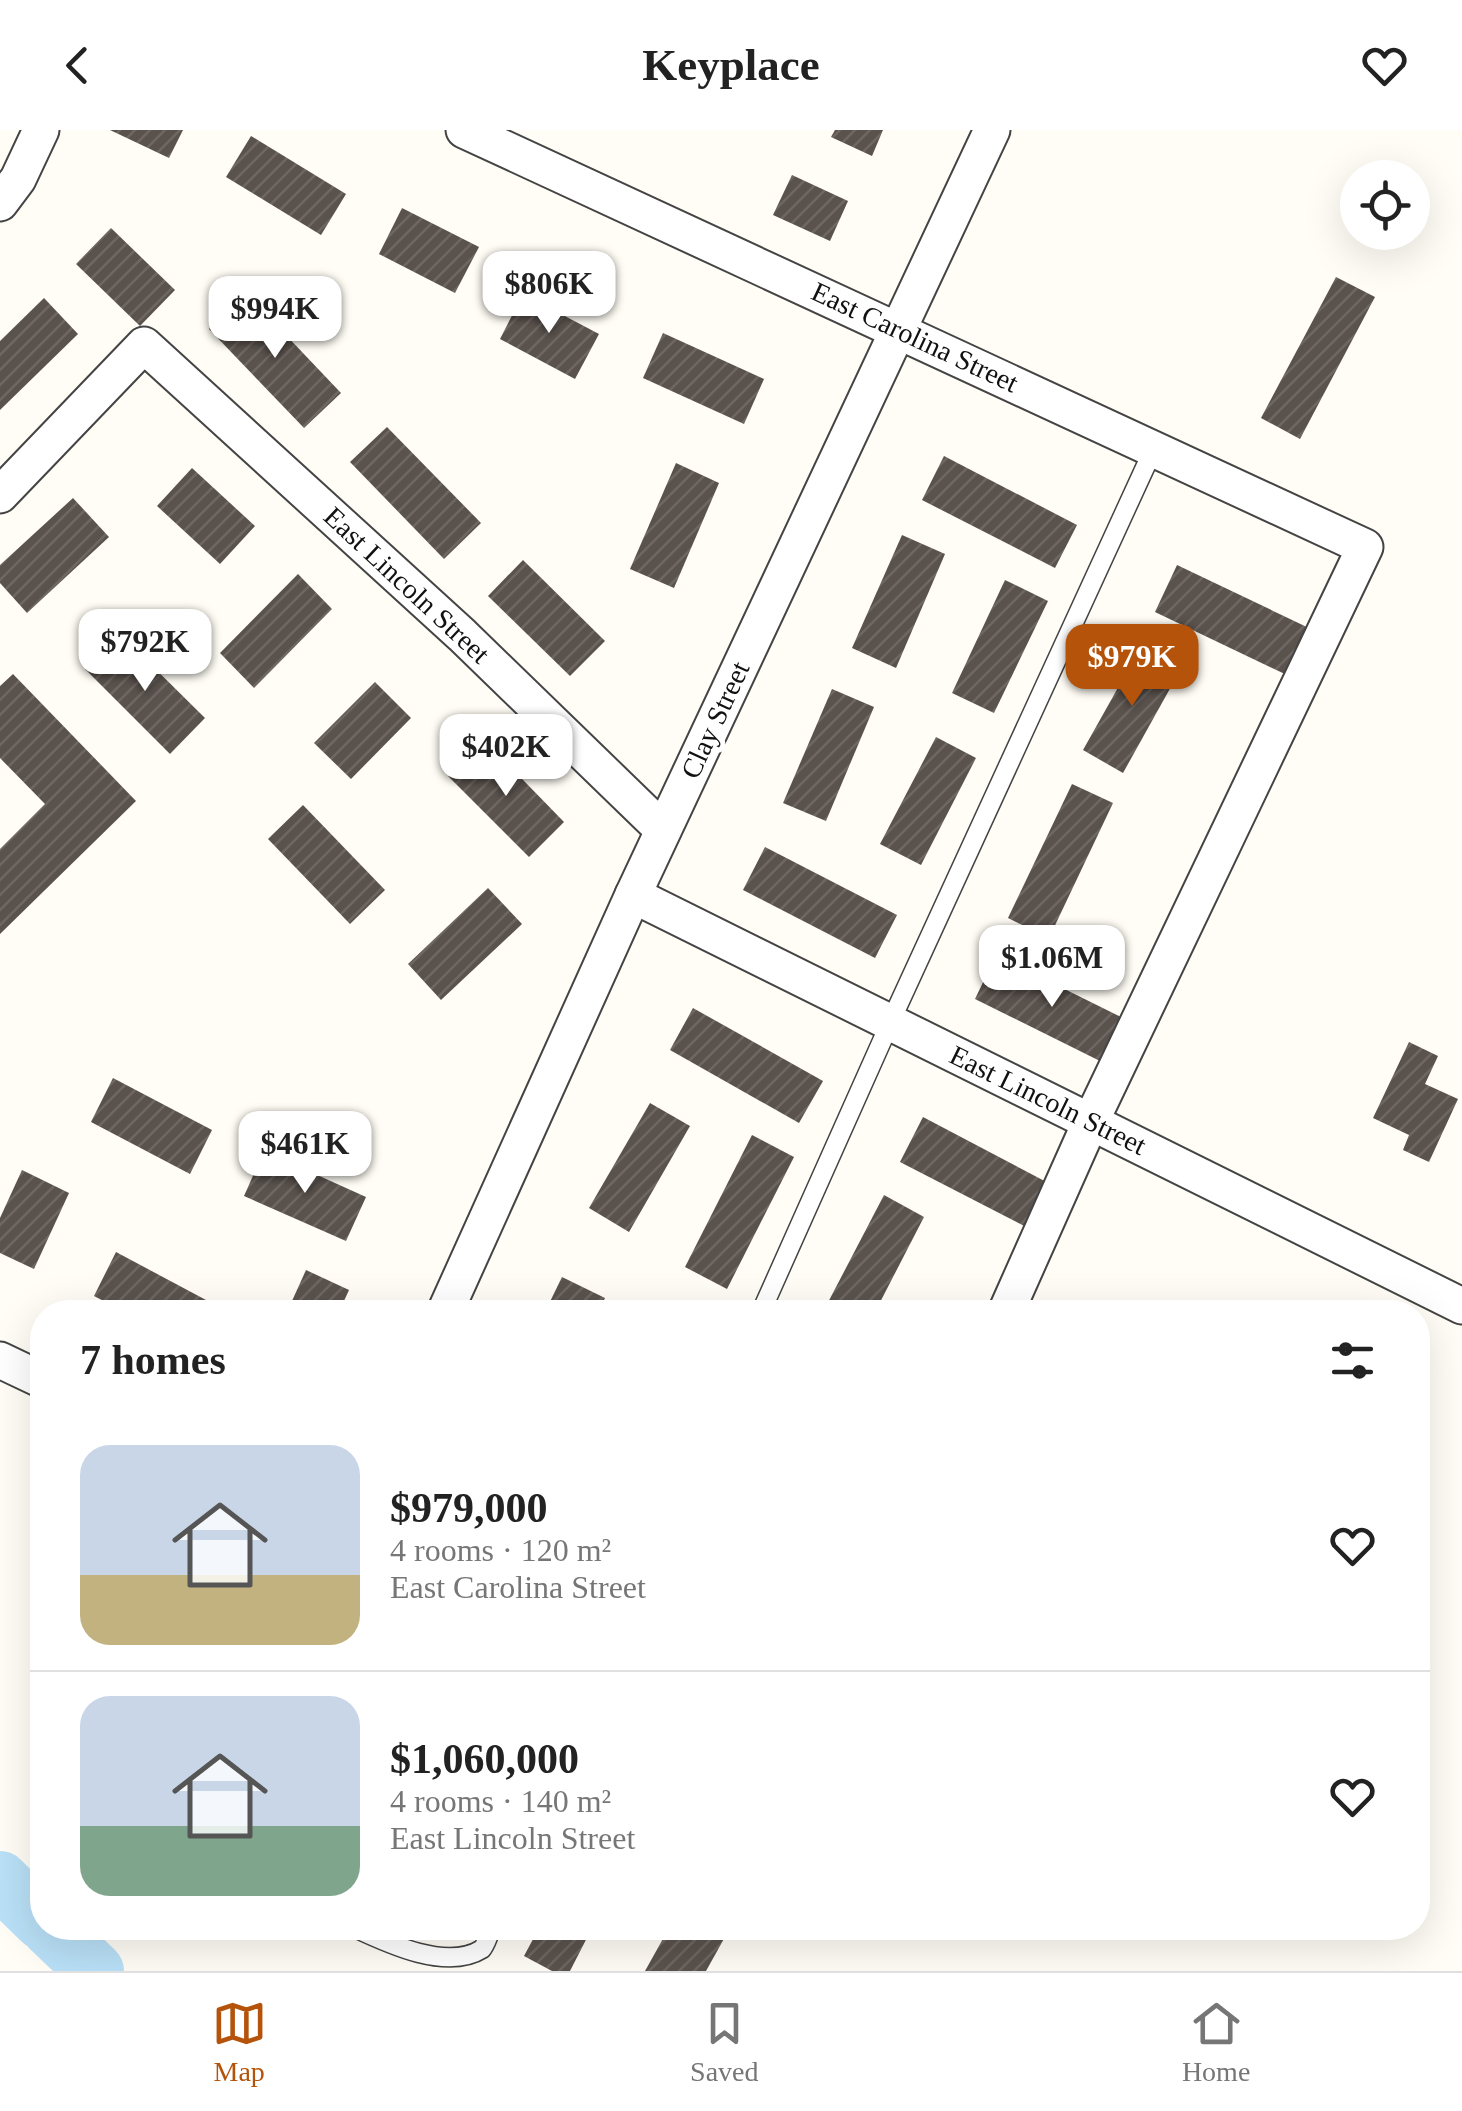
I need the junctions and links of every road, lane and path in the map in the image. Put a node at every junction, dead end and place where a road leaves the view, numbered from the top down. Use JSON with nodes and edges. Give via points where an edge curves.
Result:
{"nodes":[{"id":1,"x":40,"y":130,"type":"edge"},
{"id":2,"x":464,"y":130,"type":"edge"},
{"id":3,"x":992,"y":130,"type":"edge"},
{"id":4,"x":0,"y":203,"type":"edge"},
{"id":5,"x":900,"y":329,"type":"junction"},
{"id":6,"x":1154,"y":448,"type":"junction"},
{"id":7,"x":0,"y":495,"type":"edge"},
{"id":8,"x":663,"y":830,"type":"junction"},
{"id":9,"x":632,"y":895,"type":"junction"},
{"id":10,"x":890,"y":1023,"type":"junction"},
{"id":11,"x":1091,"y":1120,"type":"junction"},
{"id":12,"x":450,"y":1300,"type":"edge"},
{"id":13,"x":766,"y":1300,"type":"edge"},
{"id":14,"x":1011,"y":1300,"type":"edge"},
{"id":15,"x":1462,"y":1306,"type":"edge"},
{"id":16,"x":0,"y":1360,"type":"edge"},
{"id":17,"x":30,"y":1374,"type":"edge"},
{"id":18,"x":380,"y":1940,"type":"edge"},
{"id":19,"x":486,"y":1940,"type":"edge"}],
"edges":[{"from":1,"to":4,"type":"street"},
{"from":2,"to":5,"type":"street","name":"East Carolina Street"},
{"from":3,"to":5,"type":"street","name":"Clay Street"},
{"from":5,"to":6,"type":"street","name":"East Carolina Street"},
{"from":5,"to":8,"type":"street","name":"Clay Street"},
{"from":6,"to":10,"type":"lane"},
{"from":6,"to":11,"type":"street","name":"East Carolina Street","via":[[1365,547]]},
{"from":7,"to":8,"type":"street","name":"East Lincoln Street","via":[[144,345],[448,622]]},
{"from":8,"to":9,"type":"street","name":"Clay Street"},
{"from":9,"to":10,"type":"street","name":"East Lincoln Street"},
{"from":9,"to":12,"type":"street","name":"Clay Street"},
{"from":10,"to":11,"type":"street","name":"East Lincoln Street"},
{"from":10,"to":13,"type":"lane"},
{"from":11,"to":14,"type":"street"},
{"from":11,"to":15,"type":"street","name":"East Lincoln Street"},
{"from":16,"to":17,"type":"street"},
{"from":18,"to":19,"type":"lane","via":[[422,1960],[454,1964]]}]}
